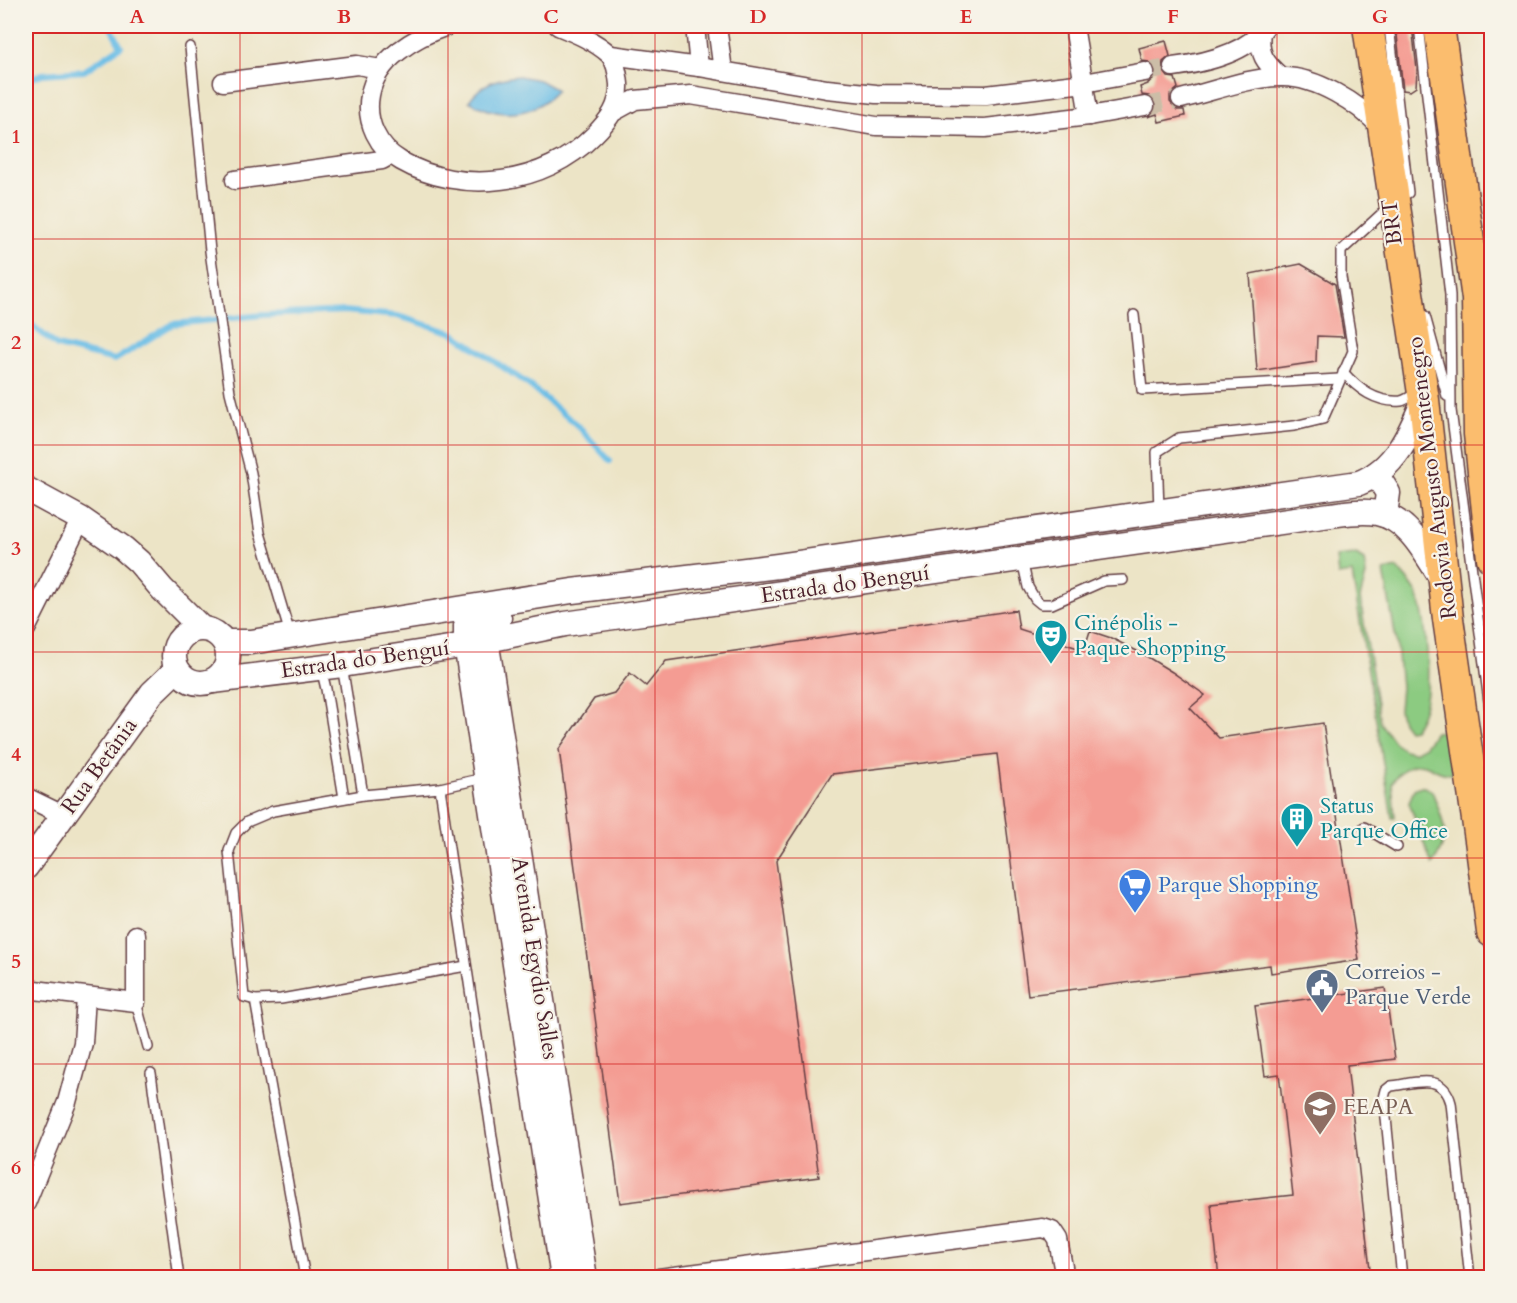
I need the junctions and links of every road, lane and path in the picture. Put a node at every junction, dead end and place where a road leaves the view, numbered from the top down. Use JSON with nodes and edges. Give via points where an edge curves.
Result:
{"nodes":[{"id":1,"x":447,"y":26,"type":"edge"},
{"id":2,"x":558,"y":26,"type":"edge"},
{"id":3,"x":695,"y":26,"type":"edge"},
{"id":4,"x":717,"y":26,"type":"edge"},
{"id":5,"x":1074,"y":26,"type":"edge"},
{"id":6,"x":1368,"y":26,"type":"edge"},
{"id":7,"x":1389,"y":26,"type":"edge"},
{"id":8,"x":1419,"y":26,"type":"edge"},
{"id":9,"x":1439,"y":26,"type":"edge"},
{"id":10,"x":1264,"y":29,"type":"edge"},
{"id":11,"x":190,"y":46,"type":"dead end"},
{"id":12,"x":611,"y":56,"type":"junction"},
{"id":13,"x":1201,"y":62,"type":"junction"},
{"id":14,"x":699,"y":67,"type":"junction"},
{"id":15,"x":1173,"y":67,"type":"tunnel mouth"},
{"id":16,"x":381,"y":69,"type":"junction"},
{"id":17,"x":723,"y":71,"type":"junction"},
{"id":18,"x":1145,"y":72,"type":"tunnel mouth"},
{"id":19,"x":1281,"y":77,"type":"junction"},
{"id":20,"x":223,"y":82,"type":"dead end"},
{"id":21,"x":1084,"y":84,"type":"junction"},
{"id":22,"x":827,"y":89,"type":"junction"},
{"id":23,"x":1206,"y":93,"type":"junction"},
{"id":24,"x":876,"y":94,"type":"junction"},
{"id":25,"x":1181,"y":99,"type":"tunnel mouth"},
{"id":26,"x":1145,"y":106,"type":"tunnel mouth"},
{"id":27,"x":615,"y":111,"type":"junction"},
{"id":28,"x":1089,"y":116,"type":"junction"},
{"id":29,"x":827,"y":118,"type":"junction"},
{"id":30,"x":876,"y":126,"type":"junction"},
{"id":31,"x":1384,"y":132,"type":"junction"},
{"id":32,"x":391,"y":155,"type":"junction"},
{"id":33,"x":236,"y":180,"type":"dead end"},
{"id":34,"x":1402,"y":202,"type":"junction"},
{"id":35,"x":1422,"y":304,"type":"dead end"},
{"id":36,"x":1134,"y":315,"type":"dead end"},
{"id":37,"x":1341,"y":375,"type":"junction"},
{"id":38,"x":1485,"y":387,"type":"edge"},
{"id":39,"x":1433,"y":400,"type":"junction"},
{"id":40,"x":1376,"y":474,"type":"junction"},
{"id":41,"x":26,"y":489,"type":"edge"},
{"id":42,"x":1159,"y":512,"type":"junction"},
{"id":43,"x":1385,"y":515,"type":"junction"},
{"id":44,"x":81,"y":519,"type":"junction"},
{"id":45,"x":1489,"y":523,"type":"edge"},
{"id":46,"x":1491,"y":558,"type":"edge"},
{"id":47,"x":1022,"y":559,"type":"junction"},
{"id":48,"x":778,"y":566,"type":"junction"},
{"id":49,"x":1123,"y":580,"type":"dead end"},
{"id":50,"x":1446,"y":584,"type":"junction"},
{"id":51,"x":162,"y":589,"type":"junction"},
{"id":52,"x":572,"y":591,"type":"junction"},
{"id":53,"x":783,"y":592,"type":"junction"},
{"id":54,"x":201,"y":628,"type":"junction"},
{"id":55,"x":26,"y":629,"type":"edge"},
{"id":56,"x":291,"y":637,"type":"junction"},
{"id":57,"x":177,"y":640,"type":"junction"},
{"id":58,"x":225,"y":642,"type":"junction"},
{"id":59,"x":476,"y":642,"type":"junction"},
{"id":60,"x":331,"y":666,"type":"junction"},
{"id":61,"x":177,"y":669,"type":"junction"},
{"id":62,"x":213,"y":681,"type":"junction"},
{"id":63,"x":1491,"y":725,"type":"edge"},
{"id":64,"x":485,"y":778,"type":"junction"},
{"id":65,"x":440,"y":788,"type":"junction"},
{"id":66,"x":363,"y":795,"type":"junction"},
{"id":67,"x":26,"y":796,"type":"edge"},
{"id":68,"x":344,"y":798,"type":"junction"},
{"id":69,"x":63,"y":815,"type":"junction"},
{"id":70,"x":1364,"y":827,"type":"dead end"},
{"id":71,"x":1397,"y":847,"type":"dead end"},
{"id":72,"x":26,"y":867,"type":"edge"},
{"id":73,"x":1491,"y":932,"type":"edge"},
{"id":74,"x":136,"y":935,"type":"dead end"},
{"id":75,"x":466,"y":966,"type":"junction"},
{"id":76,"x":26,"y":989,"type":"edge"},
{"id":77,"x":86,"y":997,"type":"junction"},
{"id":78,"x":255,"y":1000,"type":"junction"},
{"id":79,"x":136,"y":1002,"type":"junction"},
{"id":80,"x":148,"y":1047,"type":"dead end"},
{"id":81,"x":151,"y":1073,"type":"dead end"},
{"id":82,"x":26,"y":1203,"type":"edge"},
{"id":83,"x":179,"y":1278,"type":"edge"},
{"id":84,"x":305,"y":1278,"type":"edge"},
{"id":85,"x":516,"y":1278,"type":"edge"},
{"id":86,"x":563,"y":1278,"type":"edge"},
{"id":87,"x":585,"y":1278,"type":"edge"},
{"id":88,"x":659,"y":1278,"type":"edge"},
{"id":89,"x":1065,"y":1278,"type":"edge"},
{"id":90,"x":1402,"y":1278,"type":"edge"},
{"id":91,"x":1470,"y":1278,"type":"edge"}],
"edges":[{"from":1,"to":16,"type":"street","via":[[405,47]]},
{"from":2,"to":12,"type":"street"},
{"from":3,"to":14,"type":"street"},
{"from":4,"to":17,"type":"street"},
{"from":5,"to":21,"type":"street"},
{"from":6,"to":31,"type":"main road","name":"Rodovia Augusto Montenegro"},
{"from":7,"to":34,"type":"lane","name":"BRT"},
{"from":8,"to":39,"type":"lane","via":[[1450,294]]},
{"from":9,"to":38,"type":"main road","via":[[1477,299]]},
{"from":10,"to":13,"type":"street","via":[[1240,48]]},
{"from":10,"to":19,"type":"street","via":[[1260,44],[1263,55]]},
{"from":11,"to":56,"type":"lane","via":[[210,251],[230,392],[251,473],[260,533]]},
{"from":12,"to":14,"type":"street"},
{"from":12,"to":27,"type":"street","via":[[619,87]]},
{"from":13,"to":15,"type":"street"},
{"from":13,"to":23,"type":"street"},
{"from":14,"to":17,"type":"street"},
{"from":16,"to":20,"type":"street","via":[[357,65]]},
{"from":16,"to":32,"type":"street","via":[[371,90],[369,113],[376,136]]},
{"from":17,"to":22,"type":"street"},
{"from":18,"to":21,"type":"street"},
{"from":19,"to":23,"type":"street"},
{"from":19,"to":31,"type":"street","via":[[1321,86],[1351,100]]},
{"from":21,"to":24,"type":"street","via":[[986,95]]},
{"from":21,"to":28,"type":"street"},
{"from":22,"to":24,"type":"street"},
{"from":22,"to":29,"type":"street"},
{"from":23,"to":25,"type":"street"},
{"from":24,"to":30,"type":"street"},
{"from":26,"to":28,"type":"street"},
{"from":27,"to":29,"type":"street","via":[[635,100],[691,94]]},
{"from":27,"to":32,"type":"street","via":[[574,152],[521,177],[483,182],[444,178]]},
{"from":28,"to":30,"type":"street","via":[[984,128]]},
{"from":29,"to":30,"type":"street"},
{"from":31,"to":34,"type":"main road","name":"Rodovia Augusto Montenegro"},
{"from":32,"to":33,"type":"street","via":[[382,160]]},
{"from":34,"to":37,"type":"lane","via":[[1341,251],[1341,277],[1353,351]]},
{"from":34,"to":39,"type":"main road","name":"Rodovia Augusto Montenegro"},
{"from":35,"to":39,"type":"lane"},
{"from":36,"to":37,"type":"lane","via":[[1142,390]]},
{"from":37,"to":39,"type":"lane","via":[[1376,398]]},
{"from":37,"to":42,"type":"lane","via":[[1323,419],[1294,426],[1179,438],[1157,452]]},
{"from":38,"to":45,"type":"main road","via":[[1479,435]]},
{"from":39,"to":40,"type":"street","name":"Estrada do Benguí","via":[[1400,451]]},
{"from":39,"to":50,"type":"main road","name":"Rodovia Augusto Montenegro"},
{"from":39,"to":63,"type":"lane"},
{"from":40,"to":42,"type":"street","name":"Estrada do Benguí","via":[[1359,483]]},
{"from":40,"to":43,"type":"street","via":[[1388,493]]},
{"from":41,"to":44,"type":"street"},
{"from":42,"to":48,"type":"street","name":"Estrada do Benguí"},
{"from":43,"to":47,"type":"street","name":"Estrada do Benguí","via":[[1330,515]]},
{"from":43,"to":50,"type":"street","via":[[1412,536]]},
{"from":44,"to":51,"type":"street","via":[[139,562]]},
{"from":44,"to":55,"type":"street"},
{"from":45,"to":46,"type":"main road"},
{"from":47,"to":49,"type":"lane","via":[[1028,587],[1041,604],[1052,604],[1104,581]]},
{"from":47,"to":53,"type":"street","name":"Estrada do Benguí"},
{"from":48,"to":52,"type":"street","name":"Estrada do Benguí"},
{"from":48,"to":53,"type":"street"},
{"from":50,"to":73,"type":"main road","name":"Rodovia Augusto Montenegro"},
{"from":51,"to":54,"type":"street"},
{"from":51,"to":57,"type":"street"},
{"from":52,"to":56,"type":"street","name":"Estrada do Benguí"},
{"from":52,"to":59,"type":"street","via":[[554,605],[536,612],[468,624]]},
{"from":53,"to":59,"type":"street","name":"Estrada do Benguí","via":[[570,623]]},
{"from":54,"to":57,"type":"street","via":[[192,629]]},
{"from":54,"to":58,"type":"street","via":[[219,635]]},
{"from":56,"to":58,"type":"street","name":"Estrada do Benguí"},
{"from":57,"to":61,"type":"street","via":[[173,658]]},
{"from":58,"to":62,"type":"street","via":[[226,668]]},
{"from":59,"to":60,"type":"street","name":"Estrada do Benguí"},
{"from":59,"to":64,"type":"street","name":"Avenida Egydio Salles"},
{"from":59,"to":87,"type":"street","name":"Avenida Egydio Salles"},
{"from":60,"to":62,"type":"street","name":"Estrada do Benguí"},
{"from":60,"to":66,"type":"lane"},
{"from":60,"to":68,"type":"lane","via":[[326,689]]},
{"from":61,"to":62,"type":"street","via":[[187,680]]},
{"from":61,"to":69,"type":"street","name":"Rua Betânia","via":[[152,693]]},
{"from":64,"to":65,"type":"lane"},
{"from":64,"to":86,"type":"street","name":"Avenida Egydio Salles"},
{"from":65,"to":66,"type":"lane"},
{"from":65,"to":75,"type":"lane"},
{"from":66,"to":68,"type":"lane"},
{"from":67,"to":69,"type":"street"},
{"from":68,"to":78,"type":"lane","via":[[273,811],[247,822],[236,833],[229,850],[244,997]]},
{"from":69,"to":72,"type":"street","name":"Rua Betânia"},
{"from":70,"to":71,"type":"lane"},
{"from":74,"to":79,"type":"street"},
{"from":75,"to":78,"type":"lane","via":[[281,999]]},
{"from":75,"to":85,"type":"lane"},
{"from":76,"to":77,"type":"street"},
{"from":77,"to":79,"type":"street"},
{"from":77,"to":82,"type":"street","via":[[83,1043],[67,1102]]},
{"from":78,"to":84,"type":"lane"},
{"from":79,"to":80,"type":"lane"},
{"from":81,"to":83,"type":"lane"},
{"from":88,"to":89,"type":"street","via":[[1043,1228],[1052,1231],[1058,1240]]},
{"from":90,"to":91,"type":"lane","via":[[1384,1098],[1391,1086],[1432,1082],[1448,1091],[1451,1103]]}]}
